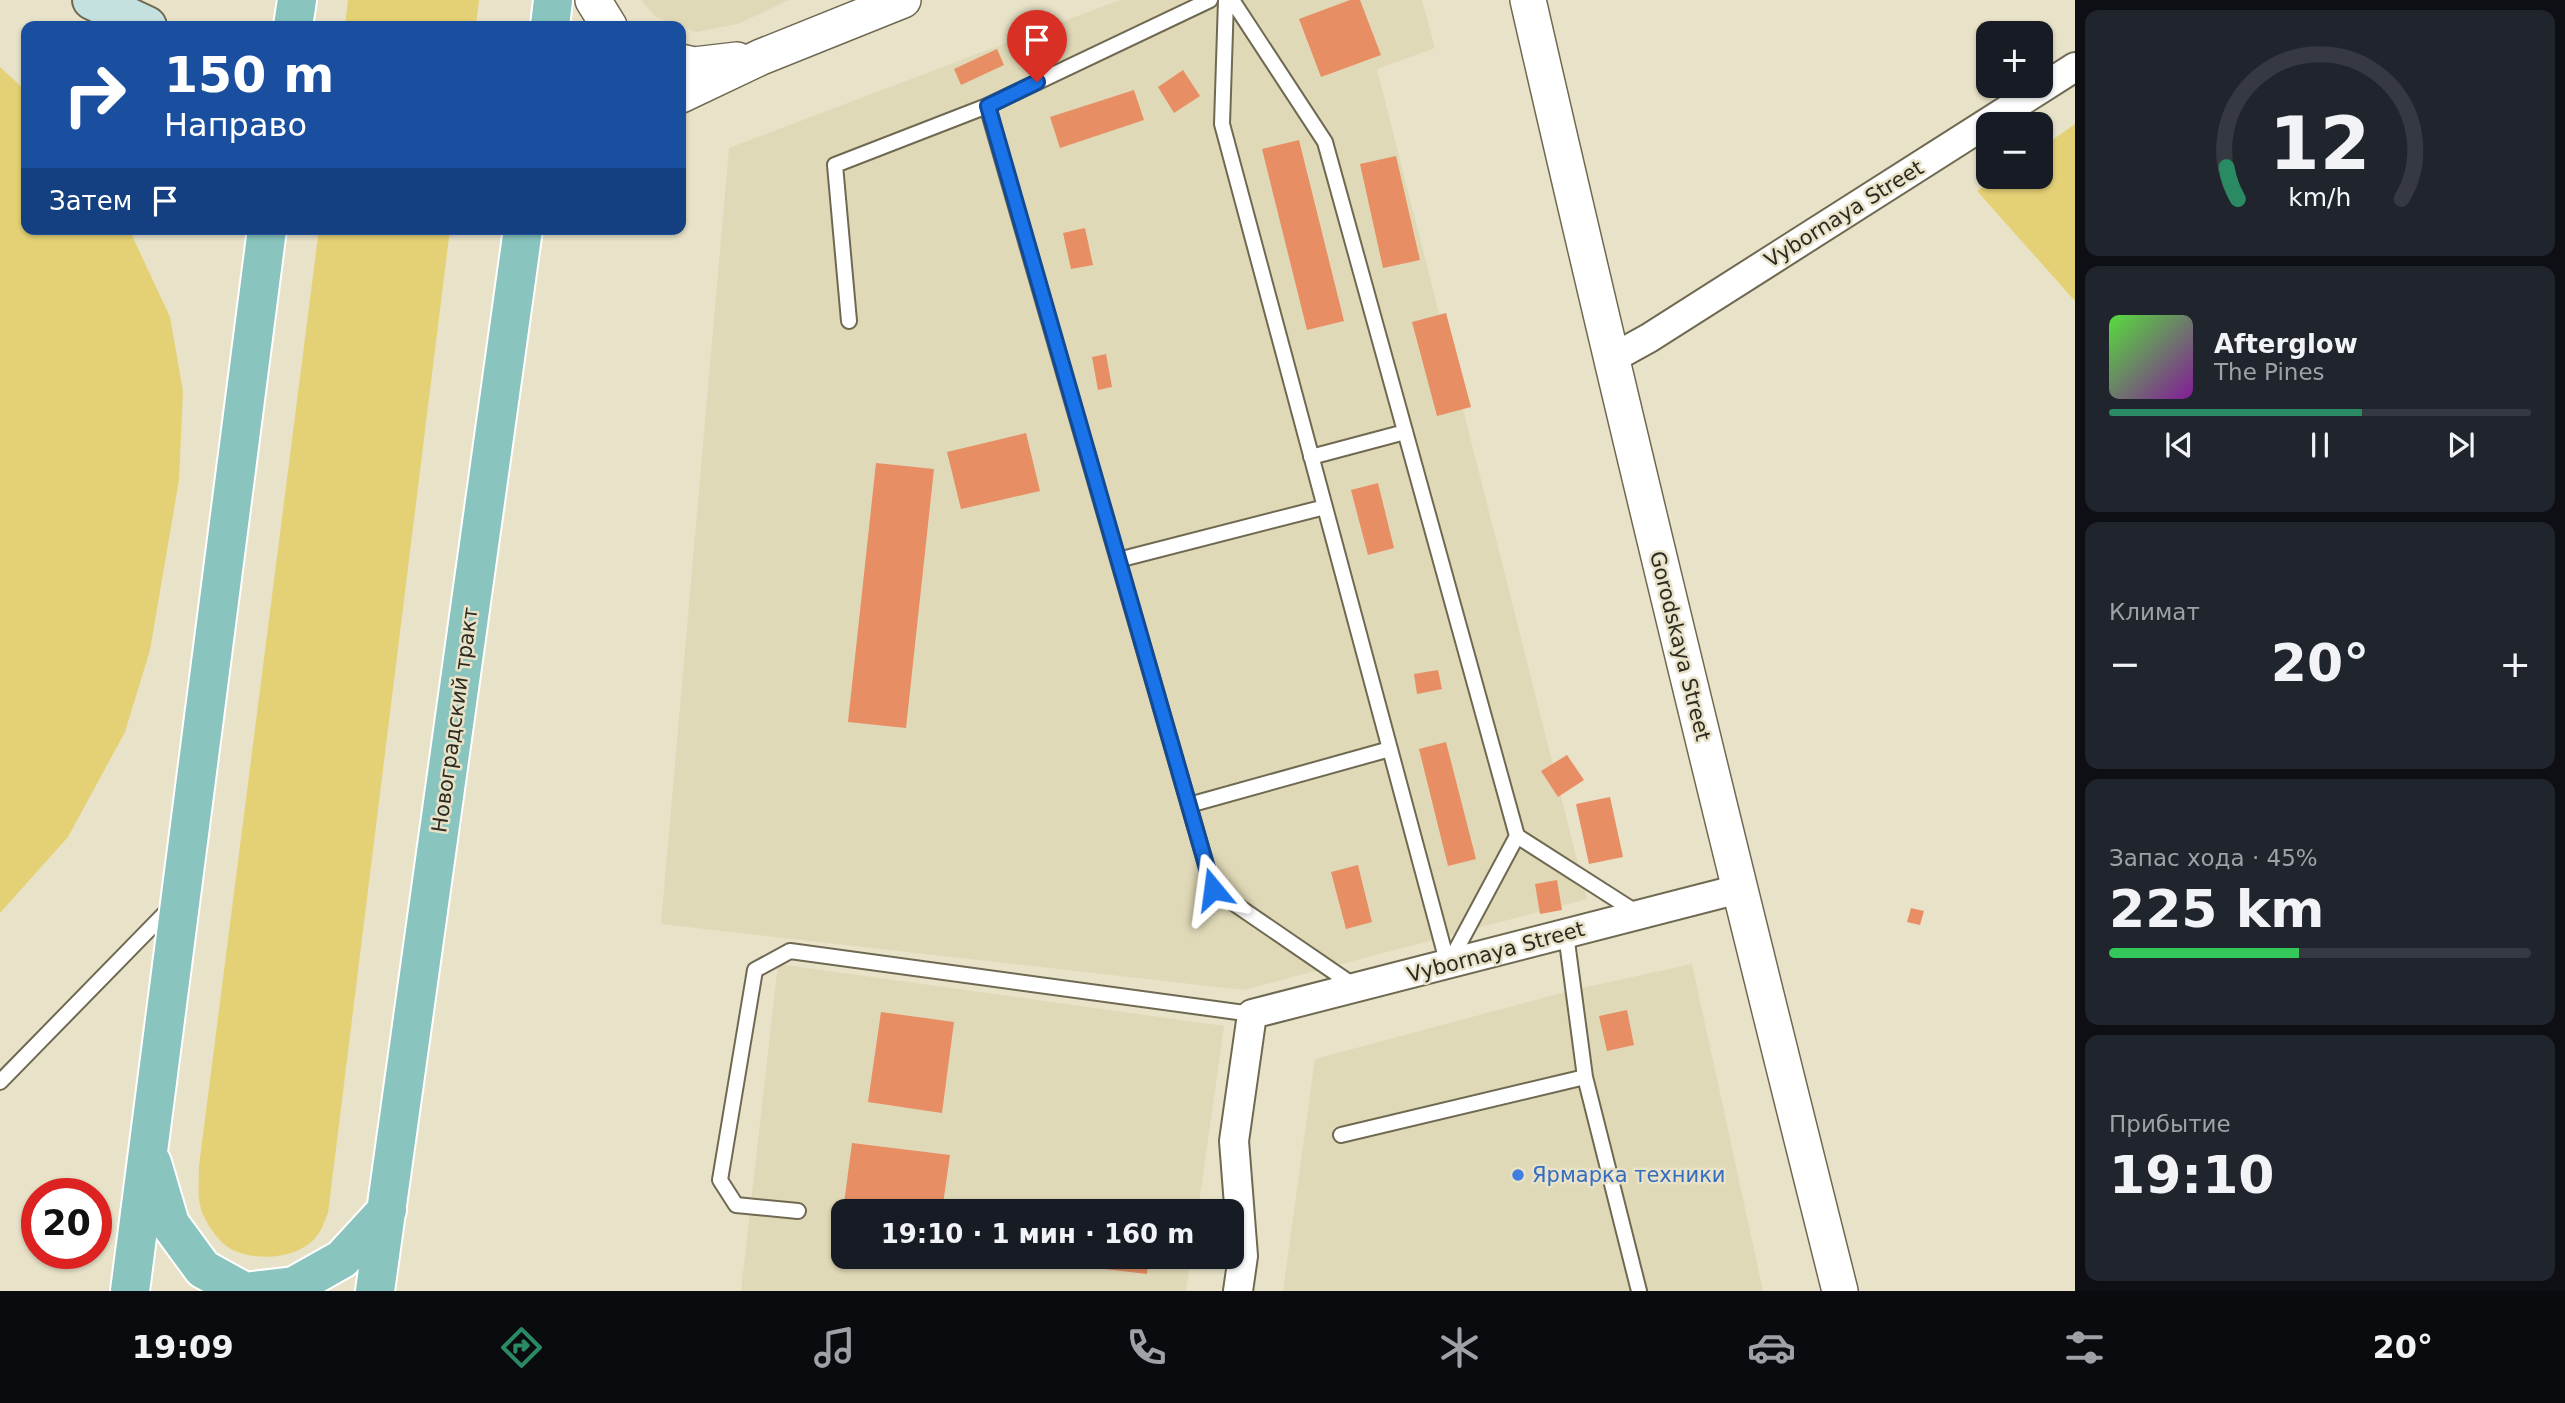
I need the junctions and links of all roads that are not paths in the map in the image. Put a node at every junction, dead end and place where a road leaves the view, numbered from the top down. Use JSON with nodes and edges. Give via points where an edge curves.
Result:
{"nodes":[{"id":1,"x":92,"y":0,"type":"edge"},
{"id":2,"x":297,"y":0,"type":"edge"},
{"id":3,"x":553,"y":0,"type":"edge"},
{"id":4,"x":593,"y":0,"type":"edge"},
{"id":5,"x":903,"y":0,"type":"edge"},
{"id":6,"x":1210,"y":0,"type":"edge"},
{"id":7,"x":1226,"y":0,"type":"edge"},
{"id":8,"x":1232,"y":0,"type":"edge"},
{"id":9,"x":1528,"y":0,"type":"edge"},
{"id":10,"x":136,"y":21,"type":"edge"},
{"id":11,"x":294,"y":21,"type":"edge"},
{"id":12,"x":551,"y":21,"type":"edge"},
{"id":13,"x":606,"y":21,"type":"edge"},
{"id":14,"x":761,"y":57,"type":"junction"},
{"id":15,"x":686,"y":63,"type":"edge"},
{"id":16,"x":2075,"y":67,"type":"edge"},
{"id":17,"x":686,"y":93,"type":"edge"},
{"id":18,"x":988,"y":106,"type":"junction"},
{"id":19,"x":522,"y":235,"type":"edge"},
{"id":20,"x":531,"y":235,"type":"edge"},
{"id":21,"x":262,"y":241,"type":"edge"},
{"id":22,"x":518,"y":274,"type":"junction"},
{"id":23,"x":849,"y":321,"type":"dead end"},
{"id":24,"x":1611,"y":359,"type":"junction"},
{"id":25,"x":1405,"y":432,"type":"junction"},
{"id":26,"x":1311,"y":457,"type":"junction"},
{"id":27,"x":1325,"y":507,"type":"junction"},
{"id":28,"x":1118,"y":560,"type":"junction"},
{"id":29,"x":1390,"y":749,"type":"junction"},
{"id":30,"x":1189,"y":805,"type":"junction"},
{"id":31,"x":1517,"y":836,"type":"junction"},
{"id":32,"x":1739,"y":889,"type":"junction"},
{"id":33,"x":182,"y":895,"type":"junction"},
{"id":34,"x":1640,"y":915,"type":"junction"},
{"id":35,"x":1566,"y":934,"type":"junction"},
{"id":36,"x":1448,"y":965,"type":"junction"},
{"id":37,"x":1358,"y":988,"type":"junction"},
{"id":38,"x":1252,"y":1014,"type":"junction"},
{"id":39,"x":1585,"y":1077,"type":"junction"},
{"id":40,"x":0,"y":1082,"type":"edge"},
{"id":41,"x":1341,"y":1135,"type":"dead end"},
{"id":42,"x":148,"y":1151,"type":"junction"},
{"id":43,"x":1239,"y":1199,"type":"edge"},
{"id":44,"x":387,"y":1210,"type":"junction"},
{"id":45,"x":798,"y":1211,"type":"dead end"},
{"id":46,"x":1236,"y":1269,"type":"edge"},
{"id":47,"x":1241,"y":1269,"type":"edge"},
{"id":48,"x":130,"y":1291,"type":"edge"},
{"id":49,"x":243,"y":1291,"type":"edge"},
{"id":50,"x":252,"y":1291,"type":"edge"},
{"id":51,"x":375,"y":1291,"type":"edge"},
{"id":52,"x":1224,"y":1291,"type":"edge"},
{"id":53,"x":1238,"y":1291,"type":"edge"},
{"id":54,"x":1639,"y":1291,"type":"edge"},
{"id":55,"x":1840,"y":1291,"type":"edge"}],
"edges":[{"from":1,"to":10,"type":"main road"},
{"from":2,"to":11,"type":"main road"},
{"from":3,"to":12,"type":"main road"},
{"from":4,"to":13,"type":"street"},
{"from":5,"to":14,"type":"street"},
{"from":6,"to":18,"type":"lane"},
{"from":7,"to":26,"type":"lane","via":[[1222,124]]},
{"from":8,"to":25,"type":"lane","via":[[1325,142]]},
{"from":9,"to":24,"type":"street","name":"Gorodskaya Street"},
{"from":14,"to":15,"type":"street"},
{"from":14,"to":17,"type":"street"},
{"from":16,"to":24,"type":"street","name":"Vybornaya Street"},
{"from":18,"to":23,"type":"lane","via":[[835,165]]},
{"from":18,"to":28,"type":"lane"},
{"from":19,"to":22,"type":"main road","name":"Новоградский тракт"},
{"from":20,"to":22,"type":"street"},
{"from":21,"to":33,"type":"main road"},
{"from":22,"to":44,"type":"main road","name":"Новоградский тракт"},
{"from":24,"to":32,"type":"street","name":"Gorodskaya Street"},
{"from":25,"to":26,"type":"lane"},
{"from":25,"to":31,"type":"lane"},
{"from":26,"to":27,"type":"lane"},
{"from":27,"to":28,"type":"lane"},
{"from":27,"to":29,"type":"lane"},
{"from":28,"to":30,"type":"lane"},
{"from":29,"to":30,"type":"lane"},
{"from":29,"to":36,"type":"lane"},
{"from":30,"to":37,"type":"lane","via":[[1213,889]]},
{"from":31,"to":34,"type":"lane"},
{"from":31,"to":36,"type":"lane"},
{"from":32,"to":34,"type":"street","name":"Vybornaya Street"},
{"from":32,"to":55,"type":"street","name":"Gorodskaya Street"},
{"from":33,"to":40,"type":"lane"},
{"from":33,"to":42,"type":"main road"},
{"from":34,"to":35,"type":"street","name":"Vybornaya Street"},
{"from":35,"to":36,"type":"street","name":"Vybornaya Street"},
{"from":35,"to":39,"type":"lane"},
{"from":36,"to":37,"type":"street","name":"Vybornaya Street"},
{"from":37,"to":38,"type":"street","name":"Vybornaya Street"},
{"from":38,"to":43,"type":"street","via":[[1234,1141]]},
{"from":38,"to":45,"type":"lane","via":[[790,951],[755,970],[720,1180],[736,1205]]},
{"from":39,"to":41,"type":"lane"},
{"from":39,"to":54,"type":"lane"},
{"from":42,"to":48,"type":"main road"},
{"from":42,"to":49,"type":"main road","via":[[170,1224],[203,1269]]},
{"from":44,"to":50,"type":"main road","via":[[342,1259],[294,1286]]},
{"from":44,"to":51,"type":"main road","name":"Новоградский тракт"},
{"from":46,"to":52,"type":"lane"},
{"from":47,"to":53,"type":"street"}]}
